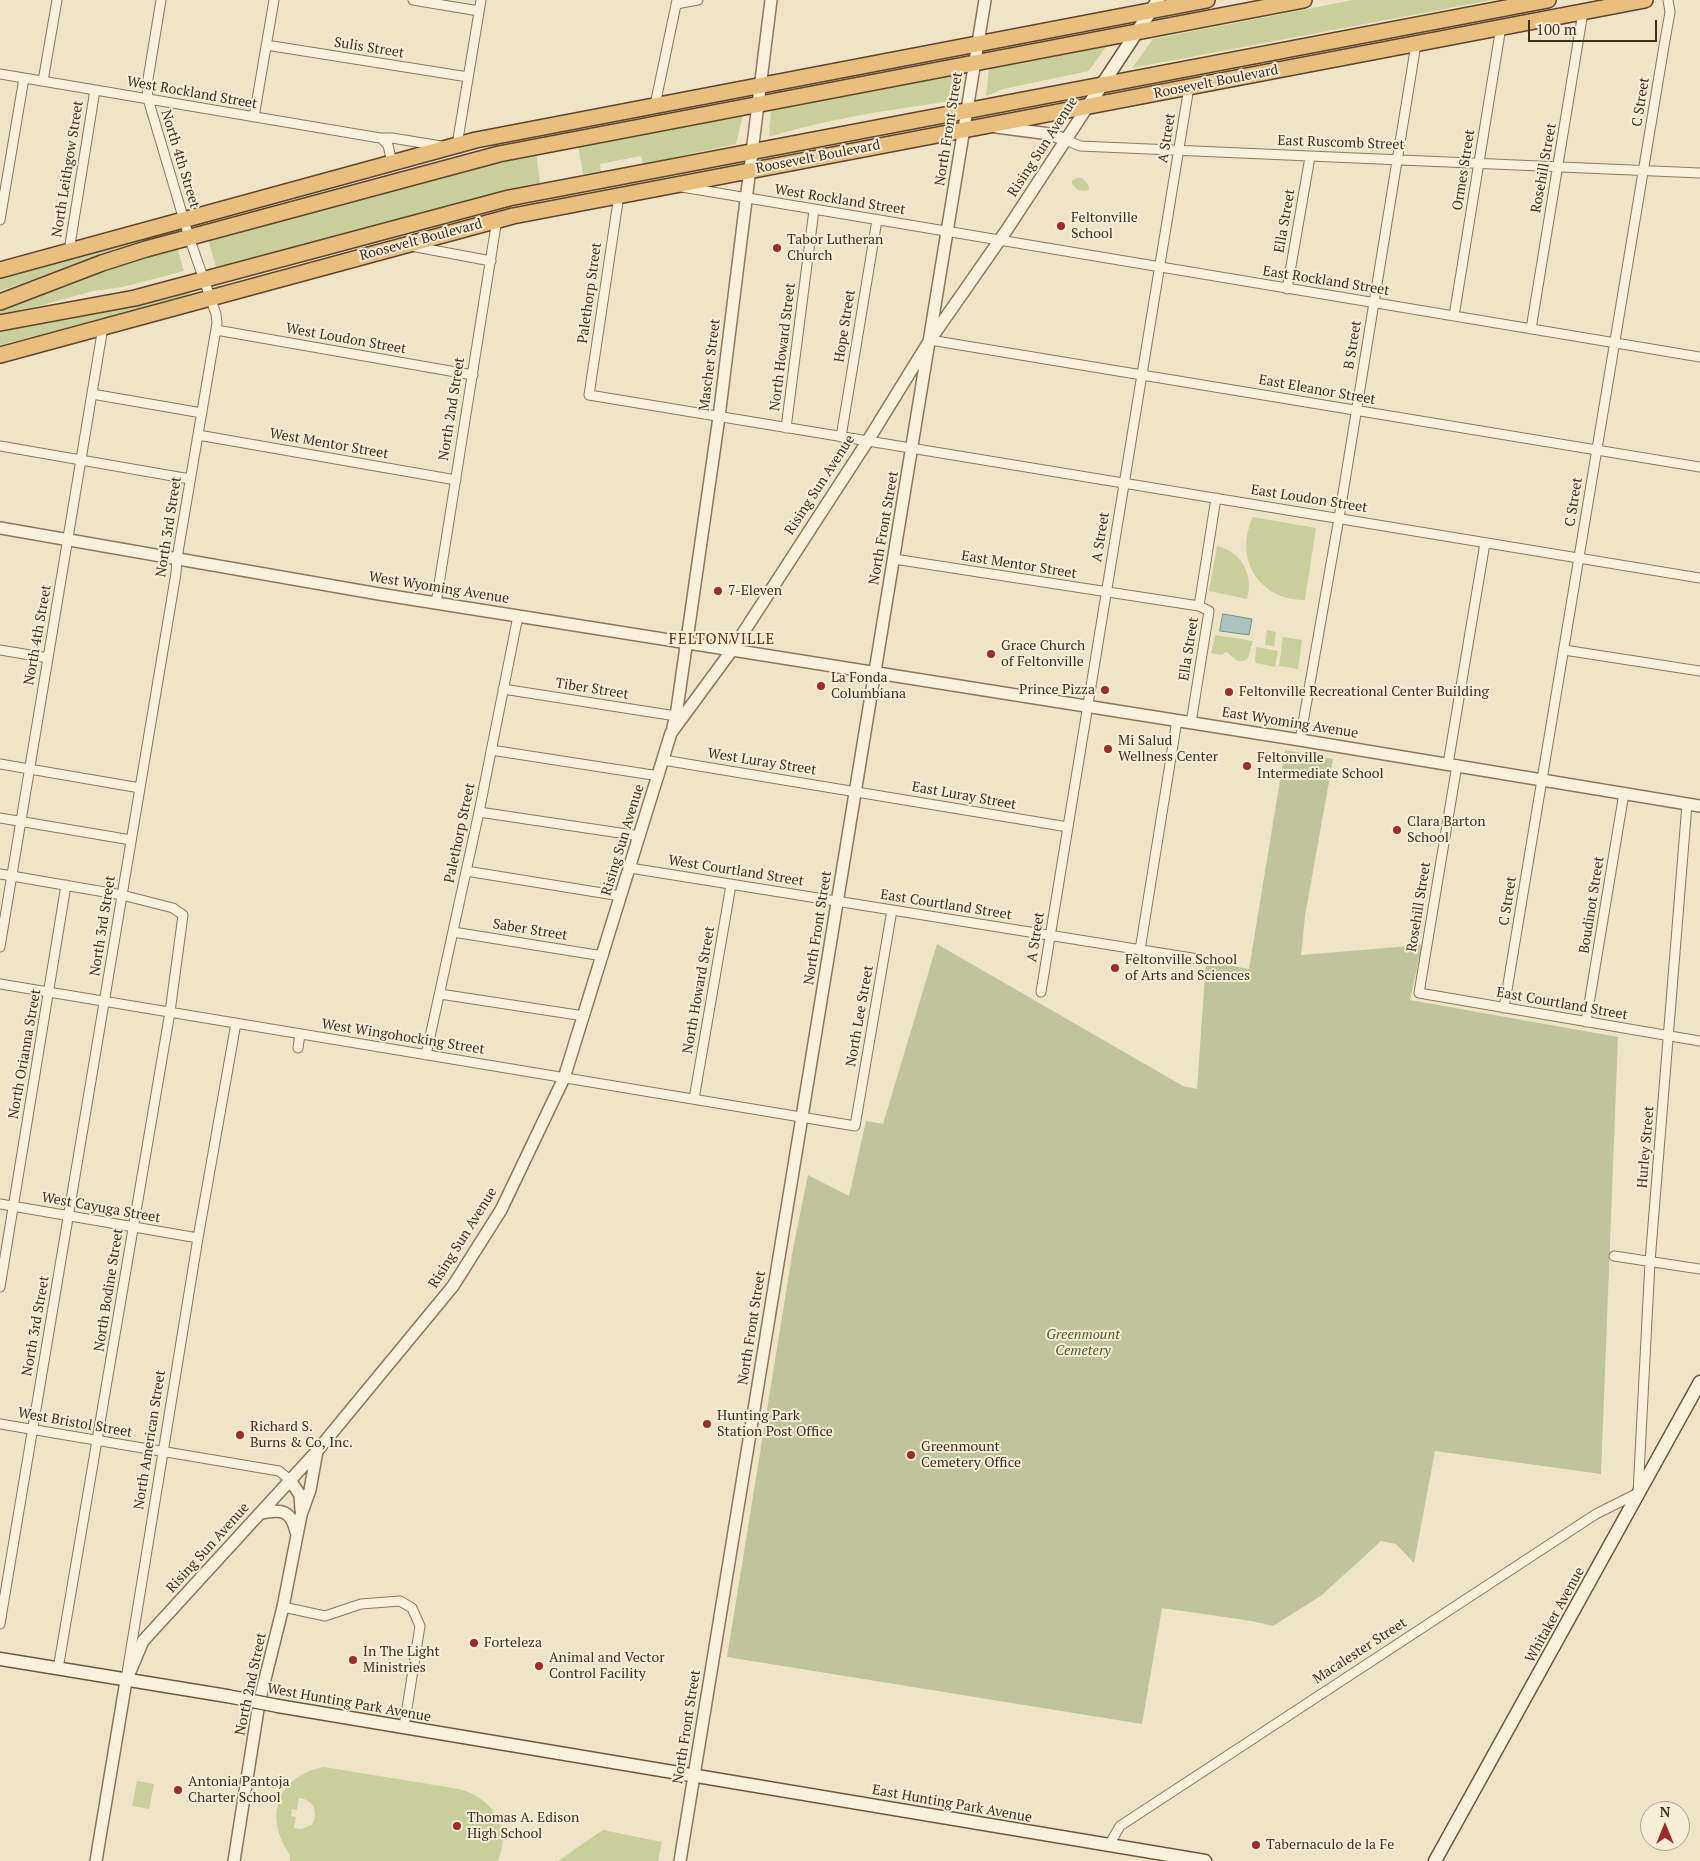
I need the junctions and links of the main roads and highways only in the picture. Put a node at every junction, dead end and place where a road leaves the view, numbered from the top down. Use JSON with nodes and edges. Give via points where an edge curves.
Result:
{"nodes":[{"id":1,"x":1207,"y":0,"type":"edge"},
{"id":2,"x":1304,"y":0,"type":"edge"},
{"id":3,"x":1548,"y":0,"type":"edge"},
{"id":4,"x":1645,"y":0,"type":"edge"},
{"id":5,"x":1154,"y":5,"type":"edge"},
{"id":6,"x":1137,"y":32,"type":"junction"},
{"id":7,"x":903,"y":58,"type":"junction"},
{"id":8,"x":1102,"y":85,"type":"junction"},
{"id":9,"x":834,"y":89,"type":"junction"},
{"id":10,"x":1088,"y":106,"type":"junction"},
{"id":11,"x":838,"y":135,"type":"junction"},
{"id":12,"x":918,"y":138,"type":"junction"},
{"id":13,"x":395,"y":181,"type":"junction"},
{"id":14,"x":322,"y":182,"type":"junction"},
{"id":15,"x":451,"y":213,"type":"junction"},
{"id":16,"x":404,"y":244,"type":"junction"},
{"id":17,"x":0,"y":270,"type":"edge"},
{"id":18,"x":0,"y":302,"type":"edge"},
{"id":19,"x":0,"y":323,"type":"edge"},
{"id":20,"x":0,"y":355,"type":"edge"},
{"id":21,"x":1700,"y":1382,"type":"edge"},
{"id":22,"x":0,"y":1659,"type":"edge"},
{"id":23,"x":694,"y":1776,"type":"joint"},
{"id":24,"x":1437,"y":1859,"type":"edge"},
{"id":25,"x":1205,"y":1861,"type":"edge"}],
"edges":[{"from":1,"to":5,"type":"highway"},
{"from":2,"to":6,"type":"highway"},
{"from":3,"to":8,"type":"highway","name":"Roosevelt Boulevard"},
{"from":4,"to":10,"type":"highway","name":"Roosevelt Boulevard"},
{"from":5,"to":6,"type":"main road","name":"Rising Sun Avenue"},
{"from":5,"to":7,"type":"highway"},
{"from":6,"to":8,"type":"main road","name":"Rising Sun Avenue"},
{"from":6,"to":9,"type":"highway"},
{"from":7,"to":9,"type":"highway"},
{"from":7,"to":14,"type":"highway","via":[[453,146]]},
{"from":8,"to":10,"type":"main road","name":"Rising Sun Avenue"},
{"from":8,"to":11,"type":"highway","name":"Roosevelt Boulevard"},
{"from":9,"to":13,"type":"highway","via":[[476,159]]},
{"from":10,"to":12,"type":"highway","name":"Roosevelt Boulevard"},
{"from":11,"to":12,"type":"highway"},
{"from":11,"to":15,"type":"highway","name":"Roosevelt Boulevard","via":[[543,191]]},
{"from":12,"to":16,"type":"highway","name":"Roosevelt Boulevard","via":[[539,210]]},
{"from":13,"to":14,"type":"highway"},
{"from":13,"to":18,"type":"highway","via":[[102,263]]},
{"from":14,"to":17,"type":"highway"},
{"from":15,"to":16,"type":"highway"},
{"from":15,"to":19,"type":"highway","name":"Roosevelt Boulevard","via":[[116,303]]},
{"from":16,"to":20,"type":"highway","name":"Roosevelt Boulevard"},
{"from":21,"to":24,"type":"main road","name":"Whitaker Avenue"},
{"from":22,"to":23,"type":"main road","name":"West Hunting Park Avenue","bridge":true},
{"from":23,"to":25,"type":"main road","name":"East Hunting Park Avenue"}]}
